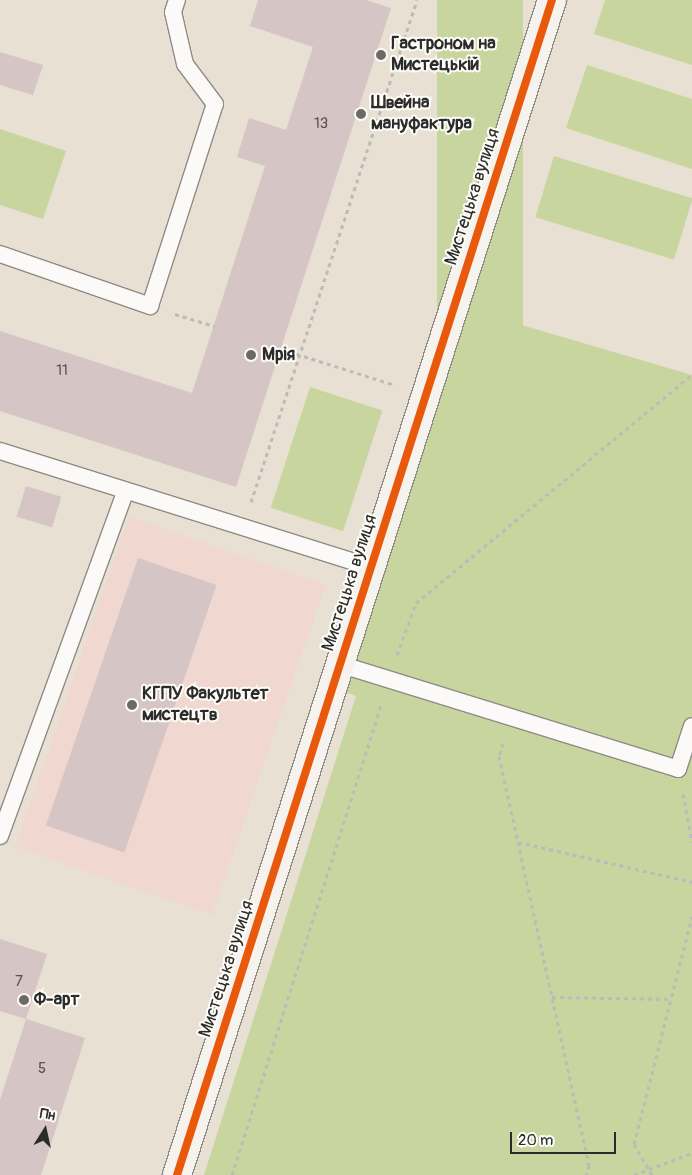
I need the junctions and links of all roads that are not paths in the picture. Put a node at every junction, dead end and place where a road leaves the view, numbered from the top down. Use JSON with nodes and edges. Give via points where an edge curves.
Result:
{"nodes":[{"id":1,"x":176,"y":0,"type":"edge"},
{"id":2,"x":552,"y":0,"type":"edge"},
{"id":3,"x":0,"y":254,"type":"edge"},
{"id":4,"x":0,"y":451,"type":"edge"},
{"id":5,"x":125,"y":492,"type":"junction"},
{"id":6,"x":370,"y":567,"type":"junction"},
{"id":7,"x":339,"y":664,"type":"junction"},
{"id":8,"x":692,"y":726,"type":"edge"},
{"id":9,"x":0,"y":836,"type":"edge"},
{"id":10,"x":177,"y":1175,"type":"edge"}],
"edges":[{"from":1,"to":3,"type":"lane","via":[[173,12],[185,64],[215,104],[150,306]]},
{"from":2,"to":6,"type":"street","name":"Мистецька вулиця"},
{"from":4,"to":5,"type":"lane"},
{"from":5,"to":6,"type":"lane"},
{"from":5,"to":9,"type":"lane"},
{"from":6,"to":7,"type":"street","name":"Мистецька вулиця"},
{"from":7,"to":8,"type":"lane","via":[[678,769]]},
{"from":7,"to":10,"type":"street","name":"Мистецька вулиця"}]}
